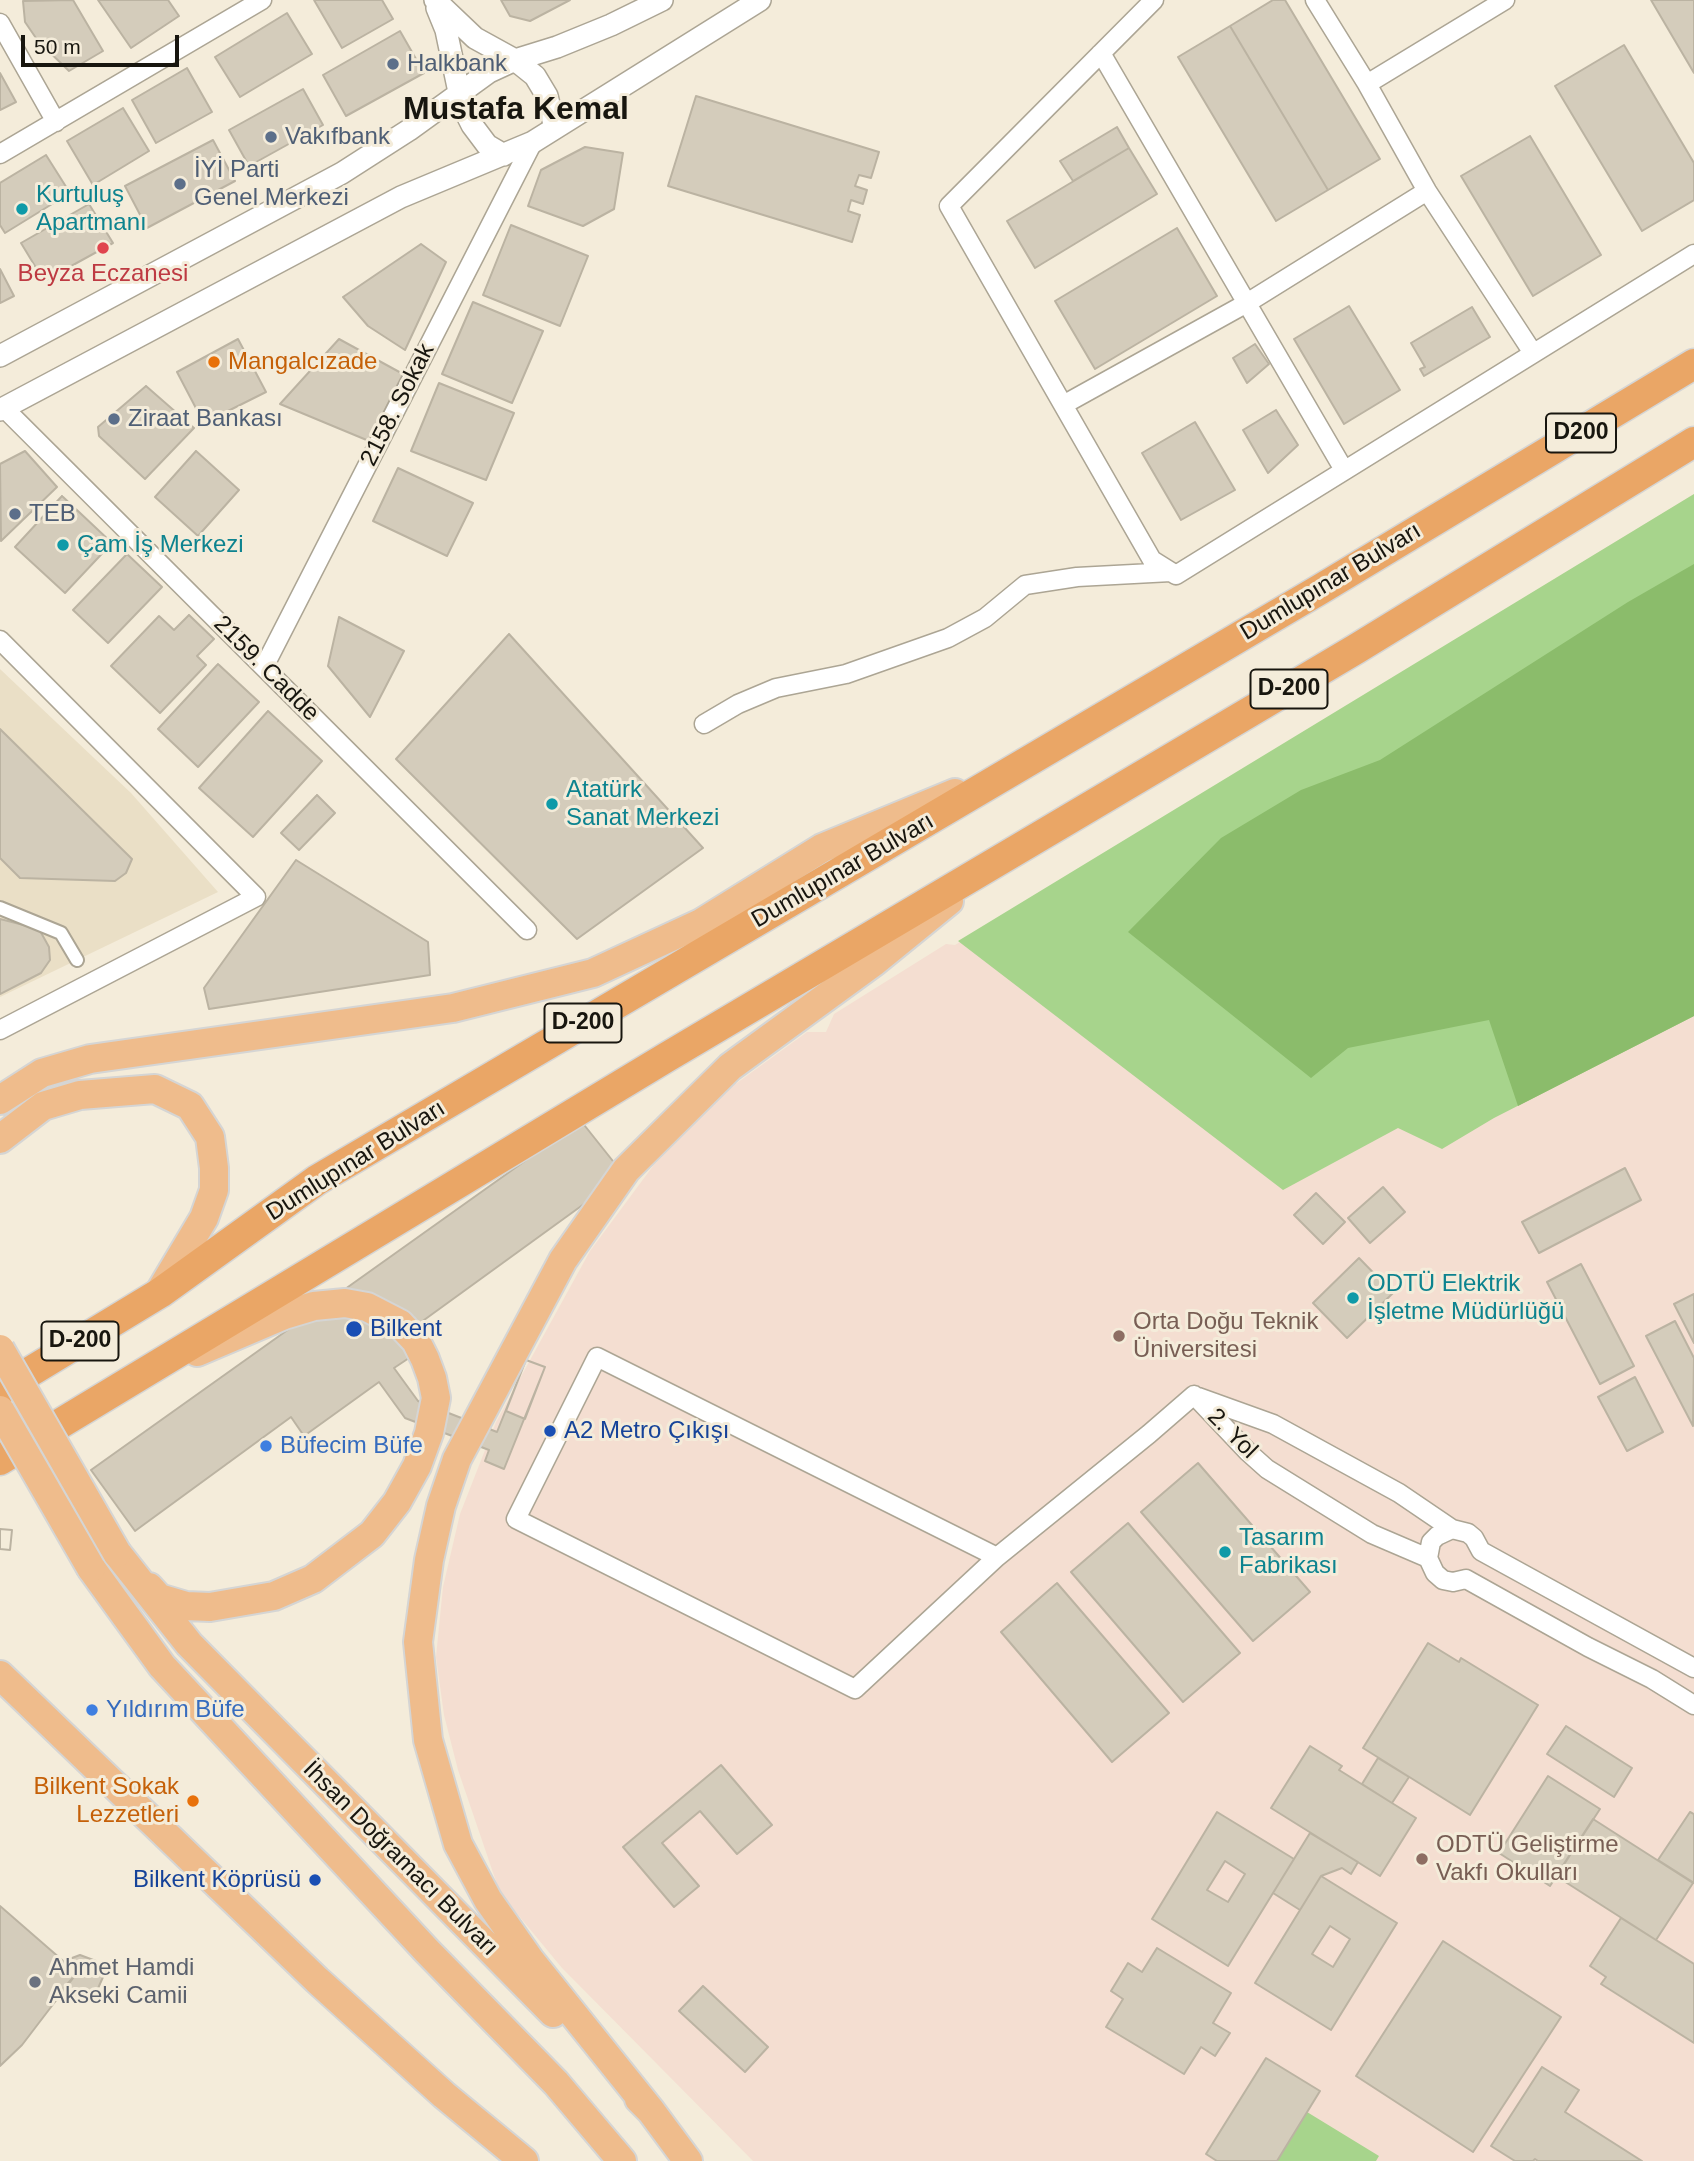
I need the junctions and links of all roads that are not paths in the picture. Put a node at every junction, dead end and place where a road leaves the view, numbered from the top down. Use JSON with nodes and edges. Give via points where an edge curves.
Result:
{"nodes":[{"id":1,"x":262,"y":0,"type":"edge"},
{"id":2,"x":434,"y":0,"type":"edge"},
{"id":3,"x":662,"y":0,"type":"edge"},
{"id":4,"x":760,"y":0,"type":"edge"},
{"id":5,"x":1154,"y":0,"type":"edge"},
{"id":6,"x":1315,"y":0,"type":"edge"},
{"id":7,"x":1504,"y":0,"type":"edge"},
{"id":8,"x":0,"y":23,"type":"edge"},
{"id":9,"x":1101,"y":53,"type":"junction"},
{"id":10,"x":515,"y":60,"type":"junction"},
{"id":11,"x":1367,"y":84,"type":"junction"},
{"id":12,"x":459,"y":92,"type":"junction"},
{"id":13,"x":56,"y":122,"type":"junction"},
{"id":14,"x":555,"y":128,"type":"junction"},
{"id":15,"x":533,"y":142,"type":"junction"},
{"id":16,"x":0,"y":154,"type":"edge"},
{"id":17,"x":504,"y":155,"type":"junction"},
{"id":18,"x":1427,"y":191,"type":"junction"},
{"id":19,"x":1694,"y":254,"type":"edge"},
{"id":20,"x":1247,"y":303,"type":"junction"},
{"id":21,"x":1533,"y":353,"type":"junction"},
{"id":22,"x":0,"y":356,"type":"edge"},
{"id":23,"x":1694,"y":365,"type":"edge"},
{"id":24,"x":1063,"y":405,"type":"junction"},
{"id":25,"x":1,"y":407,"type":"edge"},
{"id":26,"x":1694,"y":442,"type":"edge"},
{"id":27,"x":1344,"y":470,"type":"junction"},
{"id":28,"x":1467,"y":501,"type":"joint"},
{"id":29,"x":1583,"y":509,"type":"joint"},
{"id":30,"x":1171,"y":572,"type":"junction"},
{"id":31,"x":0,"y":640,"type":"edge"},
{"id":32,"x":264,"y":667,"type":"junction"},
{"id":33,"x":704,"y":724,"type":"dead end"},
{"id":34,"x":1016,"y":768,"type":"junction"},
{"id":35,"x":992,"y":866,"type":"junction"},
{"id":36,"x":0,"y":908,"type":"edge"},
{"id":37,"x":527,"y":930,"type":"dead end"},
{"id":38,"x":76,"y":960,"type":"dead end"},
{"id":39,"x":0,"y":1030,"type":"edge"},
{"id":40,"x":0,"y":1100,"type":"edge"},
{"id":41,"x":0,"y":1139,"type":"edge"},
{"id":42,"x":160,"y":1293,"type":"junction"},
{"id":43,"x":0,"y":1349,"type":"edge"},
{"id":44,"x":131,"y":1381,"type":"junction"},
{"id":45,"x":0,"y":1390,"type":"edge"},
{"id":46,"x":1194,"y":1395,"type":"junction"},
{"id":47,"x":0,"y":1410,"type":"edge"},
{"id":48,"x":0,"y":1461,"type":"edge"},
{"id":49,"x":1452,"y":1529,"type":"junction"},
{"id":50,"x":1480,"y":1551,"type":"junction"},
{"id":51,"x":117,"y":1553,"type":"junction"},
{"id":52,"x":997,"y":1558,"type":"junction"},
{"id":53,"x":1428,"y":1558,"type":"junction"},
{"id":54,"x":1466,"y":1579,"type":"junction"},
{"id":55,"x":1694,"y":1668,"type":"edge"},
{"id":56,"x":0,"y":1675,"type":"edge"},
{"id":57,"x":1694,"y":1705,"type":"edge"},
{"id":58,"x":651,"y":2111,"type":"junction"},
{"id":59,"x":617,"y":2155,"type":"edge"},
{"id":60,"x":524,"y":2161,"type":"edge"},
{"id":61,"x":688,"y":2161,"type":"edge"}],
"edges":[{"from":1,"to":13,"type":"street"},
{"from":2,"to":10,"type":"street","via":[[475,38]]},
{"from":2,"to":12,"type":"street","via":[[446,30]]},
{"from":3,"to":10,"type":"street","via":[[611,25]]},
{"from":4,"to":14,"type":"street"},
{"from":5,"to":9,"type":"street"},
{"from":6,"to":11,"type":"street"},
{"from":7,"to":11,"type":"street"},
{"from":8,"to":13,"type":"street"},
{"from":9,"to":20,"type":"street"},
{"from":9,"to":24,"type":"street","via":[[949,206]]},
{"from":10,"to":12,"type":"street"},
{"from":10,"to":14,"type":"street","via":[[543,86]]},
{"from":11,"to":18,"type":"street"},
{"from":12,"to":17,"type":"street","via":[[479,136]]},
{"from":12,"to":22,"type":"street","via":[[342,173]]},
{"from":13,"to":16,"type":"street"},
{"from":14,"to":15,"type":"street"},
{"from":15,"to":17,"type":"street"},
{"from":15,"to":32,"type":"street","name":"2158. Sokak"},
{"from":17,"to":25,"type":"street","via":[[401,197]]},
{"from":18,"to":20,"type":"street"},
{"from":18,"to":21,"type":"street"},
{"from":19,"to":21,"type":"street"},
{"from":20,"to":24,"type":"street"},
{"from":20,"to":27,"type":"street"},
{"from":21,"to":27,"type":"street"},
{"from":23,"to":28,"type":"highway","name":"Dumlupınar Bulvarı","number":"D200"},
{"from":24,"to":30,"type":"street","via":[[1152,560]]},
{"from":25,"to":32,"type":"street","name":"2159. Cadde"},
{"from":26,"to":29,"type":"highway","number":"D200"},
{"from":27,"to":30,"type":"street","via":[[1176,575]]},
{"from":28,"to":34,"type":"highway","name":"Dumlupınar Bulvarı","number":"D-200"},
{"from":29,"to":35,"type":"highway","number":"D-200"},
{"from":30,"to":33,"type":"street","via":[[1025,585],[985,618],[948,638],[846,674],[776,688]]},
{"from":31,"to":39,"type":"street","via":[[256,897]]},
{"from":32,"to":37,"type":"street","name":"2159. Cadde"},
{"from":34,"to":40,"type":"main road","via":[[822,848],[701,923],[593,973],[453,1008],[90,1059],[42,1073]]},
{"from":34,"to":42,"type":"highway","name":"Dumlupınar Bulvarı","number":"D-200","via":[[317,1180]]},
{"from":35,"to":44,"type":"highway","number":"D-200"},
{"from":35,"to":58,"type":"main road","via":[[874,962],[730,1067],[626,1170],[551,1283],[457,1459],[441,1506],[418,1642],[428,1740],[458,1844],[488,1900],[530,1961]]},
{"from":36,"to":38,"type":"street","via":[[61,933]]},
{"from":41,"to":42,"type":"main road","via":[[43,1107],[80,1095],[155,1089],[190,1106],[210,1137],[214,1189],[204,1218]]},
{"from":42,"to":45,"type":"highway","name":"Dumlupınar Bulvarı","number":"D-200"},
{"from":43,"to":51,"type":"main road","bridge":true},
{"from":44,"to":48,"type":"highway","number":"D-200"},
{"from":44,"to":51,"type":"main road","via":[[284,1315],[345,1303],[367,1307],[400,1324],[425,1359],[436,1398],[417,1466],[397,1502],[372,1534],[313,1579],[240,1604],[186,1605],[159,1598]]},
{"from":46,"to":49,"type":"street","name":"2. Yol","via":[[1273,1424],[1399,1493]]},
{"from":46,"to":52,"type":"street"},
{"from":46,"to":53,"type":"street","name":"2. Yol","via":[[1267,1469],[1372,1534]]},
{"from":47,"to":59,"type":"main road","bridge":true,"via":[[90,1569],[162,1666],[556,2083]]},
{"from":49,"to":50,"type":"street","name":"2. Yol","via":[[1468,1533]]},
{"from":49,"to":53,"type":"street","via":[[1431,1542]]},
{"from":50,"to":54,"type":"street","via":[[1478,1567]]},
{"from":50,"to":55,"type":"street","name":"2. Yol"},
{"from":51,"to":58,"type":"main road","name":"İhsan Doğramacı Bulvarı","via":[[189,1644]]},
{"from":52,"to":52,"type":"street","via":[[855,1689],[516,1519],[597,1357]]},
{"from":53,"to":54,"type":"street","name":"2. Yol","via":[[1443,1580]]},
{"from":54,"to":57,"type":"street","name":"2. Yol"},
{"from":56,"to":60,"type":"main road","via":[[317,1980]]},
{"from":58,"to":61,"type":"main road","name":"İhsan Doğramacı Bulvarı"}]}
